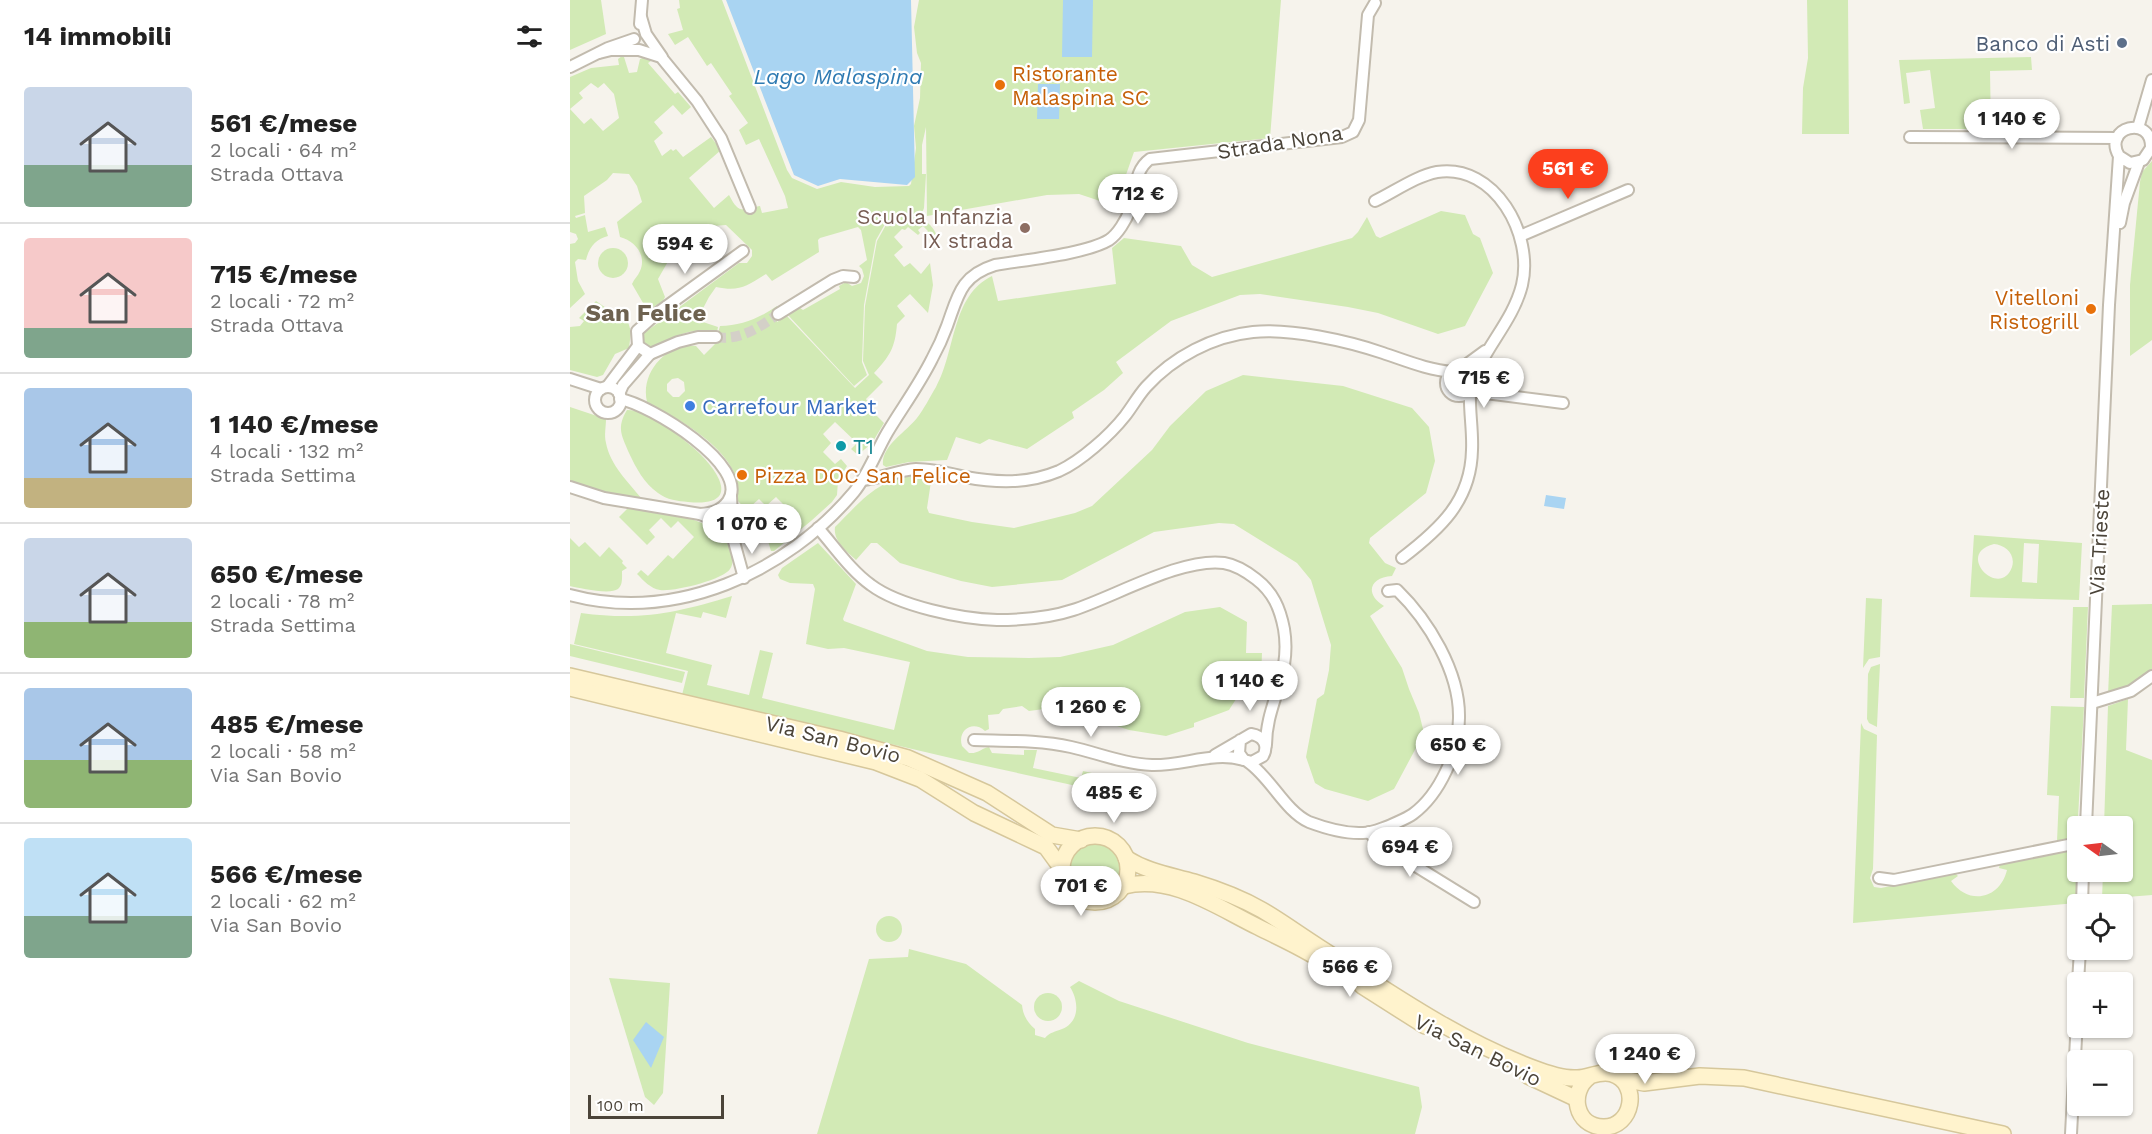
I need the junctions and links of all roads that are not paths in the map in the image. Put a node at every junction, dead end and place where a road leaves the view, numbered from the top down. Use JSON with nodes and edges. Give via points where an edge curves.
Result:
{"nodes":[{"id":1,"x":642,"y":0,"type":"edge"},
{"id":2,"x":1375,"y":3,"type":"dead end"},
{"id":3,"x":642,"y":37,"type":"junction"},
{"id":4,"x":641,"y":50,"type":"junction"},
{"id":5,"x":599,"y":53,"type":"junction"},
{"id":6,"x":570,"y":67,"type":"edge"},
{"id":7,"x":670,"y":70,"type":"junction"},
{"id":8,"x":2152,"y":80,"type":"edge"},
{"id":9,"x":2152,"y":123,"type":"edge"},
{"id":10,"x":2138,"y":128,"type":"junction"},
{"id":11,"x":1910,"y":136,"type":"dead end"},
{"id":12,"x":2117,"y":138,"type":"junction"},
{"id":13,"x":2151,"y":152,"type":"edge"},
{"id":14,"x":2119,"y":156,"type":"junction"},
{"id":15,"x":2139,"y":162,"type":"junction"},
{"id":16,"x":1628,"y":190,"type":"dead end"},
{"id":17,"x":1375,"y":201,"type":"dead end"},
{"id":18,"x":750,"y":208,"type":"dead end"},
{"id":19,"x":1520,"y":236,"type":"junction"},
{"id":20,"x":743,"y":251,"type":"dead end"},
{"id":21,"x":2112,"y":258,"type":"junction"},
{"id":22,"x":854,"y":277,"type":"dead end"},
{"id":23,"x":778,"y":314,"type":"tunnel mouth"},
{"id":24,"x":716,"y":337,"type":"tunnel mouth"},
{"id":25,"x":638,"y":346,"type":"junction"},
{"id":26,"x":1489,"y":347,"type":"junction"},
{"id":27,"x":650,"y":354,"type":"junction"},
{"id":28,"x":1422,"y":367,"type":"junction"},
{"id":29,"x":1456,"y":371,"type":"junction"},
{"id":30,"x":570,"y":378,"type":"edge"},
{"id":31,"x":1471,"y":386,"type":"junction"},
{"id":32,"x":604,"y":388,"type":"junction"},
{"id":33,"x":1449,"y":392,"type":"junction"},
{"id":34,"x":620,"y":397,"type":"junction"},
{"id":35,"x":1563,"y":403,"type":"dead end"},
{"id":36,"x":1471,"y":427,"type":"junction"},
{"id":37,"x":862,"y":480,"type":"junction"},
{"id":38,"x":570,"y":487,"type":"edge"},
{"id":39,"x":731,"y":496,"type":"junction"},
{"id":40,"x":700,"y":514,"type":"junction"},
{"id":41,"x":818,"y":528,"type":"junction"},
{"id":42,"x":733,"y":538,"type":"junction"},
{"id":43,"x":1402,"y":558,"type":"dead end"},
{"id":44,"x":744,"y":578,"type":"junction"},
{"id":45,"x":1388,"y":591,"type":"dead end"},
{"id":46,"x":570,"y":595,"type":"edge"},
{"id":47,"x":570,"y":676,"type":"edge"},
{"id":48,"x":2152,"y":676,"type":"edge"},
{"id":49,"x":570,"y":688,"type":"edge"},
{"id":50,"x":2092,"y":704,"type":"junction"},
{"id":51,"x":1272,"y":709,"type":"junction"},
{"id":52,"x":1251,"y":734,"type":"junction"},
{"id":53,"x":974,"y":740,"type":"dead end"},
{"id":54,"x":1240,"y":740,"type":"junction"},
{"id":55,"x":1265,"y":749,"type":"junction"},
{"id":56,"x":1211,"y":757,"type":"junction"},
{"id":57,"x":1246,"y":761,"type":"junction"},
{"id":58,"x":1273,"y":785,"type":"junction"},
{"id":59,"x":2086,"y":816,"type":"edge"},
{"id":60,"x":1369,"y":832,"type":"junction"},
{"id":61,"x":1081,"y":840,"type":"junction"},
{"id":62,"x":2067,"y":845,"type":"edge"},
{"id":63,"x":1126,"y":858,"type":"junction"},
{"id":64,"x":1062,"y":869,"type":"junction"},
{"id":65,"x":1880,"y":878,"type":"dead end"},
{"id":66,"x":1124,"y":886,"type":"junction"},
{"id":67,"x":1474,"y":902,"type":"dead end"},
{"id":68,"x":2076,"y":1038,"type":"edge"},
{"id":69,"x":1589,"y":1077,"type":"junction"},
{"id":70,"x":1622,"y":1079,"type":"junction"},
{"id":71,"x":1658,"y":1083,"type":"junction"},
{"id":72,"x":1576,"y":1098,"type":"junction"},
{"id":73,"x":1630,"y":1104,"type":"junction"},
{"id":74,"x":1583,"y":1117,"type":"junction"},
{"id":75,"x":1597,"y":1130,"type":"edge"},
{"id":76,"x":1583,"y":1134,"type":"edge"},
{"id":77,"x":2003,"y":1134,"type":"edge"},
{"id":78,"x":2072,"y":1134,"type":"edge"}],
"edges":[{"from":1,"to":3,"type":"street"},
{"from":2,"to":37,"type":"street","name":"Strada Nona","via":[[1368,15],[1362,99],[1353,132],[1342,137],[1150,159],[1143,164],[1122,226],[1110,239],[1094,246],[983,269],[962,288],[928,367]]},
{"from":3,"to":4,"type":"street","via":[[634,45]]},
{"from":3,"to":4,"type":"street","via":[[650,45]]},
{"from":3,"to":5,"type":"street"},
{"from":3,"to":7,"type":"street"},
{"from":4,"to":5,"type":"street"},
{"from":4,"to":7,"type":"street","via":[[661,57]]},
{"from":5,"to":6,"type":"street"},
{"from":7,"to":18,"type":"street","via":[[721,138]]},
{"from":8,"to":10,"type":"street"},
{"from":9,"to":10,"type":"street"},
{"from":10,"to":12,"type":"street","via":[[2127,128]]},
{"from":10,"to":13,"type":"street","via":[[2149,137]]},
{"from":11,"to":12,"type":"street"},
{"from":12,"to":14,"type":"street"},
{"from":13,"to":15,"type":"street"},
{"from":14,"to":15,"type":"street","via":[[2128,162]]},
{"from":14,"to":21,"type":"street"},
{"from":15,"to":21,"type":"street","via":[[2124,203]]},
{"from":16,"to":19,"type":"street"},
{"from":17,"to":19,"type":"street","via":[[1426,175],[1455,172],[1485,183],[1498,196]]},
{"from":19,"to":26,"type":"street","via":[[1525,259],[1518,300]]},
{"from":20,"to":25,"type":"street","via":[[646,322],[637,331]]},
{"from":21,"to":50,"type":"street","name":"Via Trieste"},
{"from":22,"to":23,"type":"street","via":[[833,280]]},
{"from":24,"to":27,"type":"street","via":[[678,342]]},
{"from":25,"to":27,"type":"street"},
{"from":25,"to":32,"type":"street"},
{"from":26,"to":29,"type":"street"},
{"from":26,"to":31,"type":"street"},
{"from":27,"to":34,"type":"street","via":[[623,385]]},
{"from":28,"to":29,"type":"street"},
{"from":28,"to":33,"type":"street"},
{"from":28,"to":37,"type":"street","via":[[1352,344],[1313,336],[1252,332],[1187,353],[1166,368],[1104,438],[1062,470],[1022,481],[995,481],[931,469]]},
{"from":29,"to":31,"type":"street","via":[[1470,375]]},
{"from":29,"to":33,"type":"street","via":[[1447,379]]},
{"from":30,"to":32,"type":"street"},
{"from":31,"to":33,"type":"street","via":[[1463,396]]},
{"from":31,"to":35,"type":"street"},
{"from":31,"to":36,"type":"street"},
{"from":32,"to":34,"type":"street","via":[[614,389]]},
{"from":32,"to":34,"type":"street","via":[[595,399],[601,411],[614,411]]},
{"from":33,"to":36,"type":"street","via":[[1466,412]]},
{"from":34,"to":39,"type":"street","via":[[656,412],[692,437],[726,471]]},
{"from":36,"to":43,"type":"street","via":[[1470,473],[1461,497],[1447,519]]},
{"from":37,"to":41,"type":"street"},
{"from":38,"to":40,"type":"street","via":[[604,498]]},
{"from":39,"to":40,"type":"street","via":[[720,510]]},
{"from":39,"to":42,"type":"street"},
{"from":40,"to":42,"type":"street","via":[[715,520]]},
{"from":41,"to":44,"type":"street","via":[[789,552]]},
{"from":41,"to":51,"type":"street","via":[[861,577],[882,592],[934,611],[997,620],[1071,611],[1169,572],[1215,562],[1232,565],[1268,589],[1281,617],[1286,651]]},
{"from":42,"to":44,"type":"street"},
{"from":44,"to":46,"type":"street","via":[[699,594],[657,601],[607,602]]},
{"from":45,"to":60,"type":"street","via":[[1397,590],[1428,626],[1450,672],[1460,716],[1449,763],[1424,804],[1412,814]]},
{"from":47,"to":61,"type":"main road","name":"Via San Bovio","via":[[908,758],[987,793],[1052,835]]},
{"from":48,"to":50,"type":"street","via":[[2131,692]]},
{"from":49,"to":64,"type":"main road","name":"Via San Bovio","via":[[876,762],[920,779],[974,813],[1046,847]]},
{"from":50,"to":59,"type":"street","name":"Via Trieste"},
{"from":51,"to":52,"type":"street"},
{"from":51,"to":55,"type":"street"},
{"from":52,"to":54,"type":"street"},
{"from":52,"to":55,"type":"street","via":[[1259,736]]},
{"from":53,"to":56,"type":"street","via":[[1057,744],[1151,765]]},
{"from":54,"to":56,"type":"street"},
{"from":54,"to":57,"type":"street","via":[[1239,753]]},
{"from":55,"to":57,"type":"street","via":[[1260,759]]},
{"from":55,"to":58,"type":"street"},
{"from":56,"to":57,"type":"street"},
{"from":57,"to":58,"type":"street"},
{"from":58,"to":60,"type":"street","via":[[1307,821],[1336,831]]},
{"from":60,"to":67,"type":"street","via":[[1380,844]]},
{"from":61,"to":63,"type":"main road","name":"Via San Bovio","via":[[1108,839]]},
{"from":61,"to":64,"type":"main road","via":[[1069,850]]},
{"from":62,"to":65,"type":"street","via":[[1894,880]]},
{"from":63,"to":66,"type":"main road"},
{"from":63,"to":69,"type":"main road","name":"Via San Bovio","via":[[1153,873],[1216,889],[1262,910],[1443,1026],[1500,1054],[1556,1076]]},
{"from":64,"to":66,"type":"main road","name":"Via San Bovio","via":[[1068,888],[1088,902],[1110,899]]},
{"from":66,"to":72,"type":"main road","name":"Via San Bovio","via":[[1153,883],[1195,895],[1312,954],[1440,1036]]},
{"from":68,"to":78,"type":"street"},
{"from":69,"to":70,"type":"main road","name":"Via San Bovio","via":[[1606,1072]]},
{"from":69,"to":72,"type":"main road","via":[[1581,1084]]},
{"from":70,"to":71,"type":"main road","name":"Via San Bovio"},
{"from":70,"to":73,"type":"main road","via":[[1628,1087]]},
{"from":71,"to":73,"type":"main road"},
{"from":71,"to":77,"type":"main road","name":"Via San Bovio","via":[[1707,1076],[1744,1078]]},
{"from":72,"to":74,"type":"main road"},
{"from":73,"to":75,"type":"main road","via":[[1621,1120]]},
{"from":74,"to":75,"type":"main road"},
{"from":74,"to":76,"type":"main road"}]}
